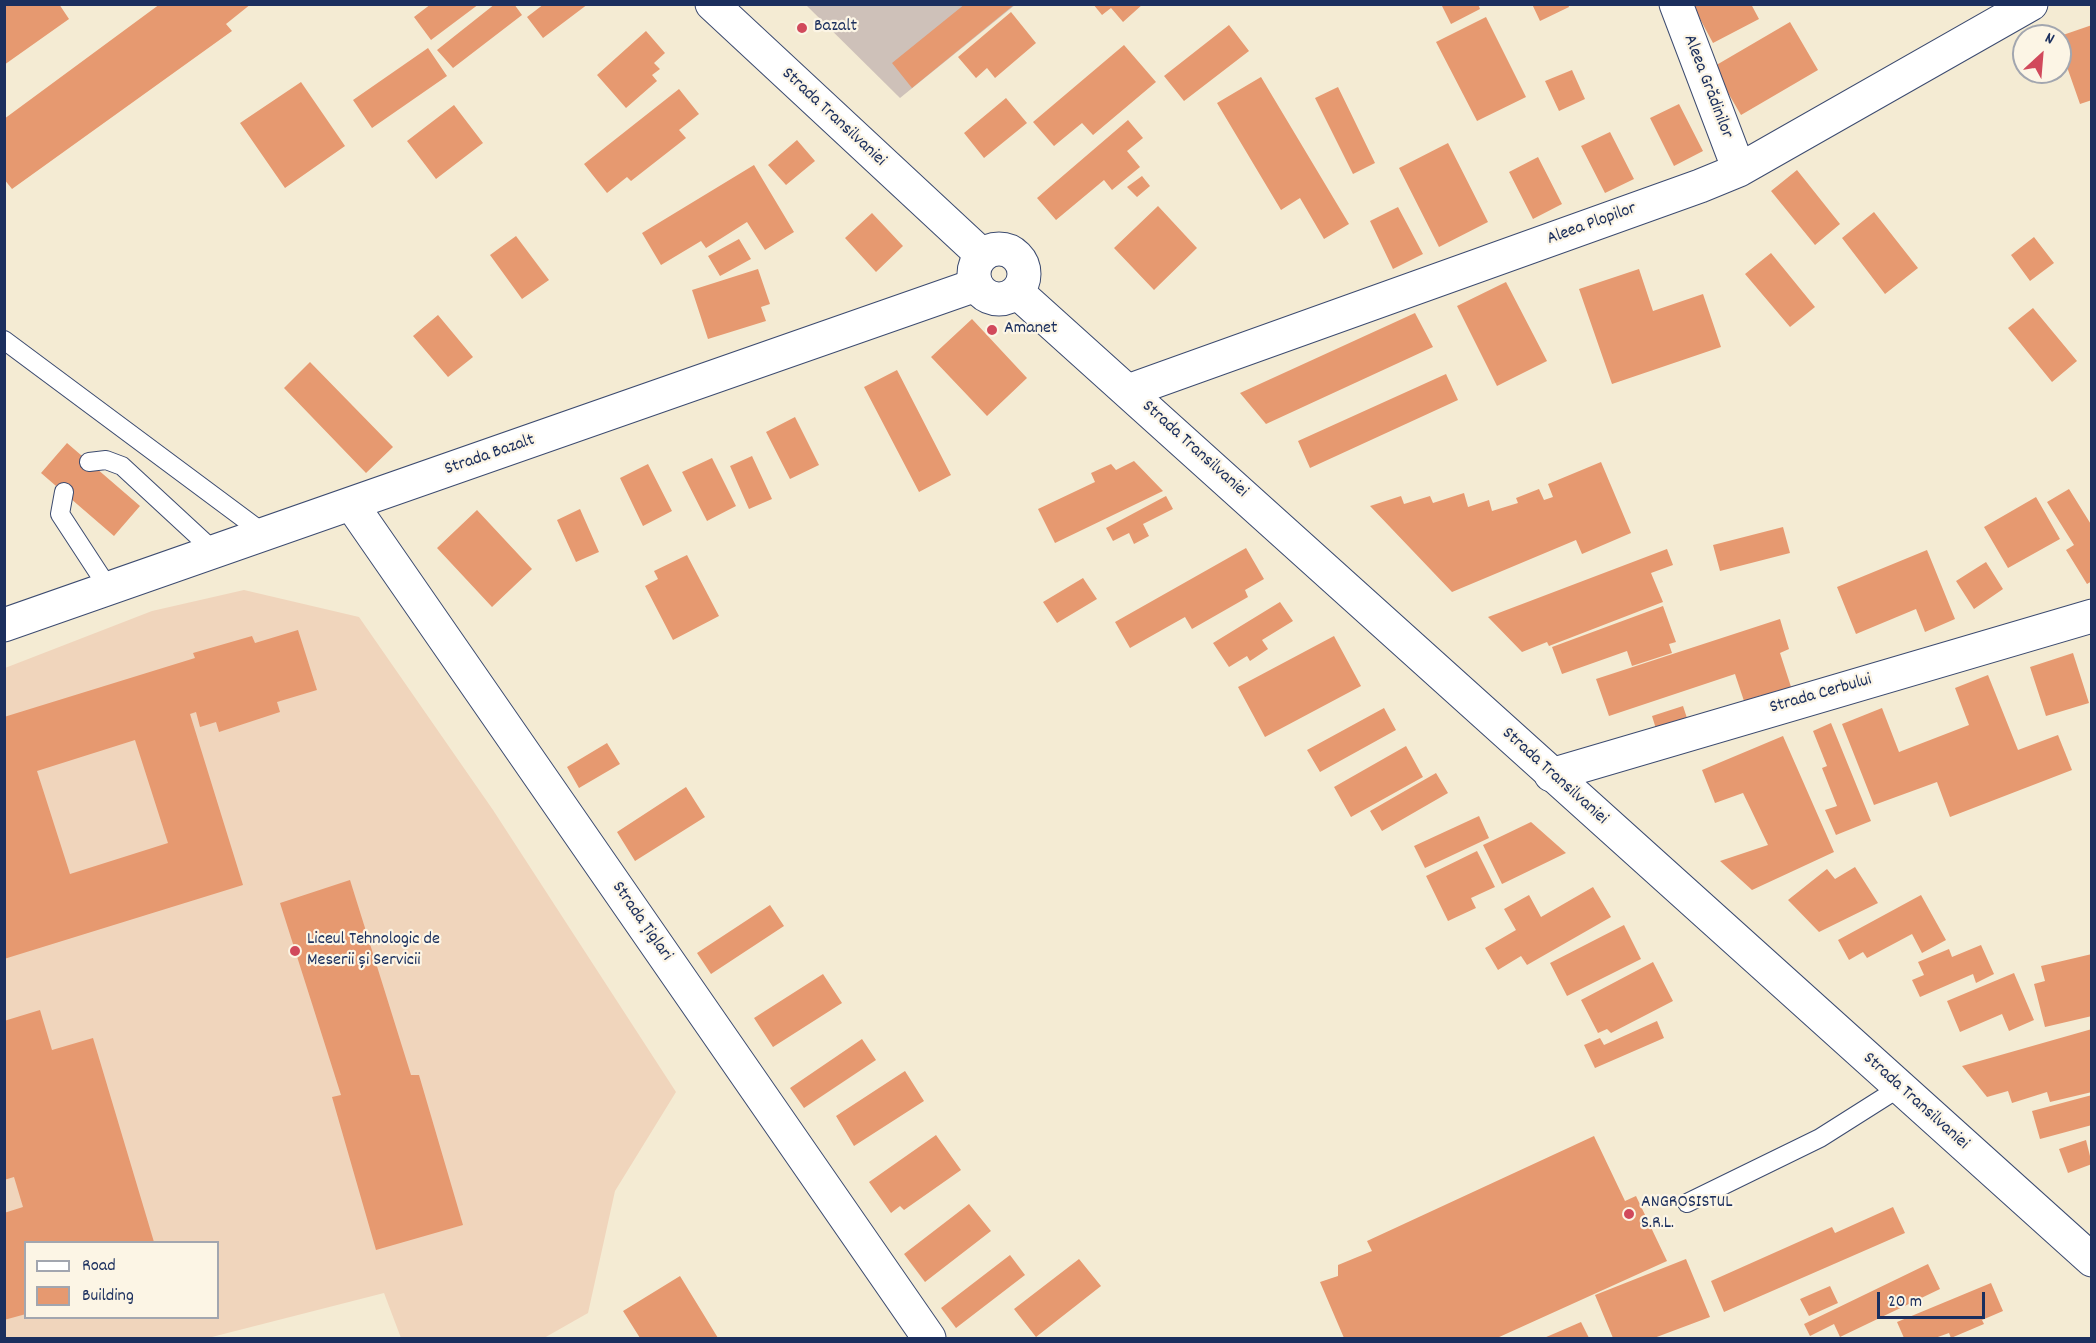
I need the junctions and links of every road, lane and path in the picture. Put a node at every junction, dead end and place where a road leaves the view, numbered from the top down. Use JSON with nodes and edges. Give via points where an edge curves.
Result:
{"nodes":[{"id":1,"x":712,"y":4,"type":"edge"},
{"id":2,"x":1676,"y":4,"type":"edge"},
{"id":3,"x":2031,"y":4,"type":"edge"},
{"id":4,"x":1739,"y":170,"type":"junction"},
{"id":5,"x":979,"y":270,"type":"junction"},
{"id":6,"x":1017,"y":292,"type":"junction"},
{"id":7,"x":4,"y":340,"type":"edge"},
{"id":8,"x":1128,"y":391,"type":"junction"},
{"id":9,"x":89,"y":462,"type":"dead end"},
{"id":10,"x":64,"y":492,"type":"dead end"},
{"id":11,"x":352,"y":505,"type":"junction"},
{"id":12,"x":266,"y":535,"type":"junction"},
{"id":13,"x":215,"y":552,"type":"junction"},
{"id":14,"x":109,"y":589,"type":"junction"},
{"id":15,"x":2091,"y":616,"type":"edge"},
{"id":16,"x":4,"y":625,"type":"edge"},
{"id":17,"x":1551,"y":775,"type":"junction"},
{"id":18,"x":1899,"y":1088,"type":"junction"},
{"id":19,"x":1687,"y":1203,"type":"dead end"},
{"id":20,"x":2091,"y":1260,"type":"edge"},
{"id":21,"x":929,"y":1338,"type":"edge"}],
"edges":[{"from":1,"to":5,"type":"main road","name":"Strada Transilvaniei"},
{"from":2,"to":4,"type":"main road","name":"Aleea Grădinilor"},
{"from":3,"to":4,"type":"main road","name":"Aleea Plopilor"},
{"from":4,"to":8,"type":"main road","name":"Aleea Plopilor"},
{"from":5,"to":6,"type":"main road","via":[[980,292],[995,299]]},
{"from":5,"to":6,"type":"main road","via":[[989,250],[1006,249],[1020,260],[1024,276]]},
{"from":5,"to":11,"type":"main road","name":"Strada Bazalt"},
{"from":6,"to":8,"type":"main road","name":"Strada Transilvaniei"},
{"from":7,"to":12,"type":"lane"},
{"from":8,"to":17,"type":"main road","name":"Strada Transilvaniei"},
{"from":9,"to":13,"type":"lane","via":[[106,460],[122,466]]},
{"from":10,"to":14,"type":"lane","via":[[60,514]]},
{"from":11,"to":12,"type":"main road","name":"Strada Bazalt"},
{"from":11,"to":21,"type":"main road","name":"Strada Țiglari"},
{"from":12,"to":13,"type":"main road","name":"Strada Bazalt"},
{"from":13,"to":14,"type":"main road","name":"Strada Bazalt"},
{"from":14,"to":16,"type":"main road","name":"Strada Bazalt"},
{"from":15,"to":17,"type":"main road","name":"Strada Cerbului"},
{"from":17,"to":18,"type":"main road","name":"Strada Transilvaniei"},
{"from":18,"to":19,"type":"lane","via":[[1820,1138]]},
{"from":18,"to":20,"type":"main road","name":"Strada Transilvaniei"}]}
